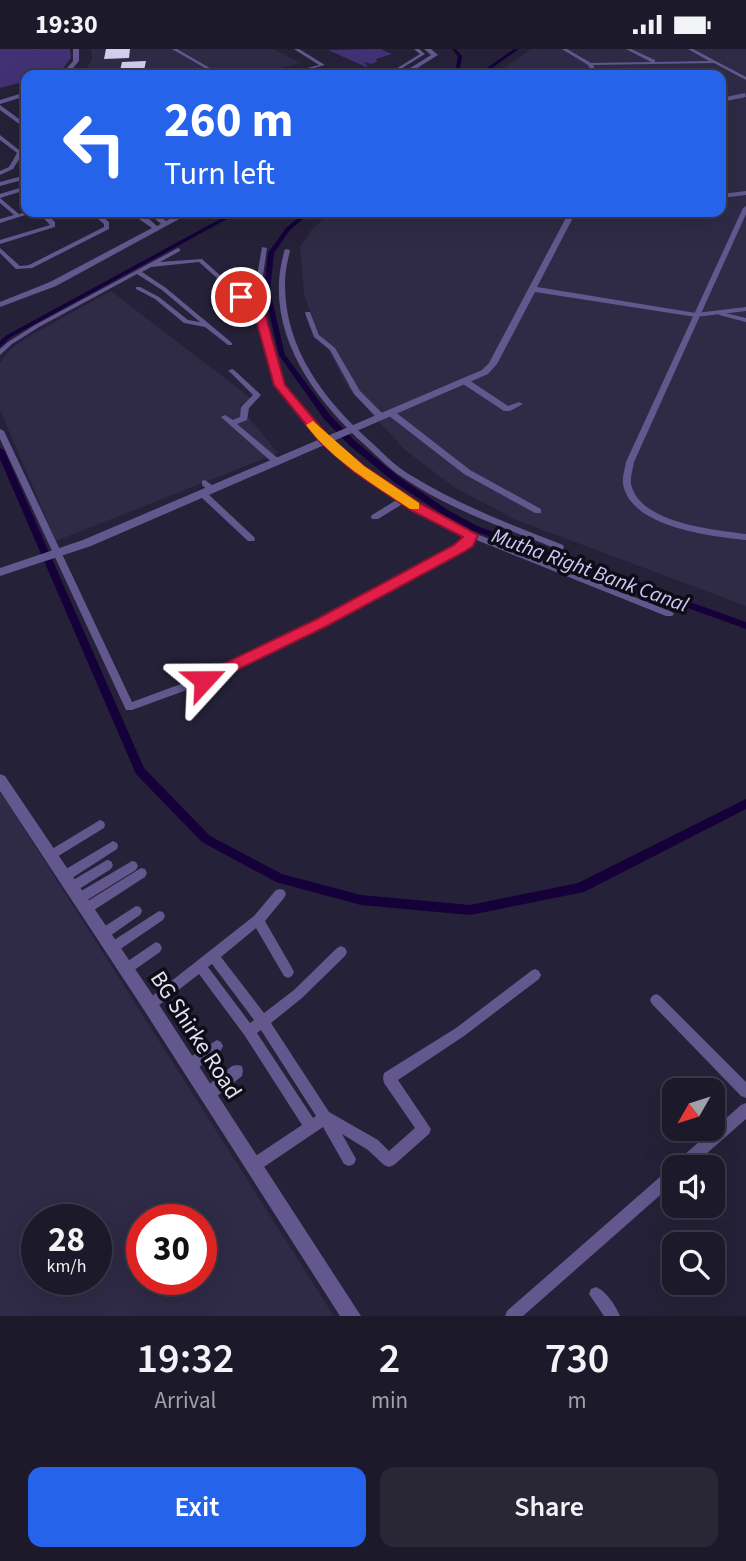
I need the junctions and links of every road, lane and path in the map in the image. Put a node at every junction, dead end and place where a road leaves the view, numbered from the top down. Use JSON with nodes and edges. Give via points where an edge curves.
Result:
{"nodes":[{"id":1,"x":76,"y":49,"type":"edge"},
{"id":2,"x":174,"y":49,"type":"edge"},
{"id":3,"x":285,"y":49,"type":"edge"},
{"id":4,"x":296,"y":49,"type":"edge"},
{"id":5,"x":416,"y":49,"type":"edge"},
{"id":6,"x":427,"y":49,"type":"edge"},
{"id":7,"x":432,"y":49,"type":"edge"},
{"id":8,"x":564,"y":49,"type":"edge"},
{"id":9,"x":628,"y":49,"type":"edge"},
{"id":10,"x":690,"y":49,"type":"edge"},
{"id":11,"x":84,"y":53,"type":"edge"},
{"id":12,"x":716,"y":62,"type":"junction"},
{"id":13,"x":656,"y":63,"type":"junction"},
{"id":14,"x":590,"y":64,"type":"junction"},
{"id":15,"x":68,"y":70,"type":"edge"},
{"id":16,"x":75,"y":70,"type":"edge"},
{"id":17,"x":211,"y":70,"type":"edge"},
{"id":18,"x":289,"y":70,"type":"edge"},
{"id":19,"x":302,"y":70,"type":"edge"},
{"id":20,"x":396,"y":70,"type":"edge"},
{"id":21,"x":410,"y":70,"type":"edge"},
{"id":22,"x":416,"y":70,"type":"edge"},
{"id":23,"x":593,"y":70,"type":"edge"},
{"id":24,"x":746,"y":79,"type":"edge"},
{"id":25,"x":746,"y":93,"type":"edge"},
{"id":26,"x":21,"y":98,"type":"edge"},
{"id":27,"x":726,"y":99,"type":"edge"},
{"id":28,"x":3,"y":103,"type":"edge"},
{"id":29,"x":21,"y":114,"type":"edge"},
{"id":30,"x":21,"y":122,"type":"edge"},
{"id":31,"x":0,"y":137,"type":"edge"},
{"id":32,"x":14,"y":148,"type":"junction"},
{"id":33,"x":7,"y":150,"type":"dead end"},
{"id":34,"x":0,"y":173,"type":"edge"},
{"id":35,"x":21,"y":178,"type":"edge"},
{"id":36,"x":0,"y":184,"type":"edge"},
{"id":37,"x":21,"y":190,"type":"edge"},
{"id":38,"x":746,"y":193,"type":"edge"},
{"id":39,"x":726,"y":195,"type":"edge"},
{"id":40,"x":0,"y":198,"type":"edge"},
{"id":41,"x":746,"y":208,"type":"edge"},
{"id":42,"x":21,"y":215,"type":"edge"},
{"id":43,"x":18,"y":216,"type":"junction"},
{"id":44,"x":47,"y":217,"type":"edge"},
{"id":45,"x":99,"y":217,"type":"edge"},
{"id":46,"x":143,"y":217,"type":"edge"},
{"id":47,"x":154,"y":217,"type":"edge"},
{"id":48,"x":172,"y":217,"type":"edge"},
{"id":49,"x":177,"y":217,"type":"edge"},
{"id":50,"x":569,"y":217,"type":"edge"},
{"id":51,"x":0,"y":221,"type":"edge"},
{"id":52,"x":160,"y":225,"type":"junction"},
{"id":53,"x":0,"y":242,"type":"edge"},
{"id":54,"x":264,"y":247,"type":"dead end"},
{"id":55,"x":0,"y":250,"type":"edge"},
{"id":56,"x":178,"y":250,"type":"dead end"},
{"id":57,"x":286,"y":250,"type":"dead end"},
{"id":58,"x":150,"y":265,"type":"junction"},
{"id":59,"x":138,"y":272,"type":"junction"},
{"id":60,"x":138,"y":288,"type":"dead end"},
{"id":61,"x":532,"y":289,"type":"junction"},
{"id":62,"x":0,"y":303,"type":"edge"},
{"id":63,"x":256,"y":303,"type":"junction"},
{"id":64,"x":746,"y":309,"type":"edge"},
{"id":65,"x":308,"y":313,"type":"dead end"},
{"id":66,"x":721,"y":314,"type":"junction"},
{"id":67,"x":696,"y":315,"type":"junction"},
{"id":68,"x":746,"y":320,"type":"edge"},
{"id":69,"x":209,"y":326,"type":"junction"},
{"id":70,"x":230,"y":344,"type":"dead end"},
{"id":71,"x":0,"y":353,"type":"edge"},
{"id":72,"x":232,"y":371,"type":"dead end"},
{"id":73,"x":466,"y":382,"type":"junction"},
{"id":74,"x":519,"y":404,"type":"dead end"},
{"id":75,"x":391,"y":413,"type":"junction"},
{"id":76,"x":225,"y":417,"type":"dead end"},
{"id":77,"x":381,"y":417,"type":"junction"},
{"id":78,"x":232,"y":423,"type":"junction"},
{"id":79,"x":349,"y":430,"type":"junction"},
{"id":80,"x":0,"y":431,"type":"edge"},
{"id":81,"x":328,"y":438,"type":"junction"},
{"id":82,"x":277,"y":462,"type":"junction"},
{"id":83,"x":207,"y":489,"type":"junction"},
{"id":84,"x":404,"y":499,"type":"junction"},
{"id":85,"x":538,"y":511,"type":"dead end"},
{"id":86,"x":375,"y":517,"type":"dead end"},
{"id":87,"x":471,"y":535,"type":"junction"},
{"id":88,"x":746,"y":537,"type":"edge"},
{"id":89,"x":251,"y":539,"type":"dead end"},
{"id":90,"x":560,"y":547,"type":"dead end"},
{"id":91,"x":55,"y":555,"type":"junction"},
{"id":92,"x":0,"y":572,"type":"edge"},
{"id":93,"x":669,"y":614,"type":"dead end"},
{"id":94,"x":0,"y":780,"type":"edge"},
{"id":95,"x":100,"y":825,"type":"dead end"},
{"id":96,"x":113,"y":846,"type":"dead end"},
{"id":97,"x":51,"y":855,"type":"junction"},
{"id":98,"x":107,"y":865,"type":"dead end"},
{"id":99,"x":137,"y":869,"type":"dead end"},
{"id":100,"x":76,"y":892,"type":"junction"},
{"id":101,"x":280,"y":894,"type":"dead end"},
{"id":102,"x":136,"y":911,"type":"dead end"},
{"id":103,"x":159,"y":916,"type":"dead end"},
{"id":104,"x":258,"y":920,"type":"junction"},
{"id":105,"x":108,"y":941,"type":"junction"},
{"id":106,"x":156,"y":948,"type":"dead end"},
{"id":107,"x":341,"y":952,"type":"dead end"},
{"id":108,"x":213,"y":955,"type":"junction"},
{"id":109,"x":199,"y":965,"type":"junction"},
{"id":110,"x":126,"y":969,"type":"junction"},
{"id":111,"x":288,"y":971,"type":"dead end"},
{"id":112,"x":535,"y":975,"type":"dead end"},
{"id":113,"x":656,"y":1000,"type":"dead end"},
{"id":114,"x":150,"y":1005,"type":"junction"},
{"id":115,"x":264,"y":1020,"type":"junction"},
{"id":116,"x":249,"y":1032,"type":"junction"},
{"id":117,"x":217,"y":1046,"type":"dead end"},
{"id":118,"x":189,"y":1066,"type":"junction"},
{"id":119,"x":237,"y":1071,"type":"dead end"},
{"id":120,"x":746,"y":1091,"type":"edge"},
{"id":121,"x":207,"y":1095,"type":"junction"},
{"id":122,"x":746,"y":1110,"type":"edge"},
{"id":123,"x":326,"y":1117,"type":"junction"},
{"id":124,"x":310,"y":1126,"type":"junction"},
{"id":125,"x":695,"y":1155,"type":"edge"},
{"id":126,"x":349,"y":1159,"type":"dead end"},
{"id":127,"x":253,"y":1167,"type":"junction"},
{"id":128,"x":662,"y":1185,"type":"edge"},
{"id":129,"x":596,"y":1294,"type":"dead end"},
{"id":130,"x":351,"y":1316,"type":"edge"},
{"id":131,"x":512,"y":1316,"type":"edge"},
{"id":132,"x":613,"y":1316,"type":"edge"}],
"edges":[{"from":1,"to":15,"type":"street","via":[[76,61]]},
{"from":2,"to":17,"type":"street"},
{"from":3,"to":18,"type":"street","via":[[309,65]]},
{"from":4,"to":19,"type":"street","via":[[324,64]]},
{"from":5,"to":20,"type":"street","via":[[423,54]]},
{"from":6,"to":21,"type":"street","via":[[435,55]]},
{"from":7,"to":22,"type":"street","via":[[440,55]]},
{"from":8,"to":14,"type":"street"},
{"from":9,"to":13,"type":"street"},
{"from":10,"to":12,"type":"street"},
{"from":11,"to":16,"type":"street"},
{"from":12,"to":13,"type":"street"},
{"from":12,"to":24,"type":"street"},
{"from":13,"to":14,"type":"street"},
{"from":14,"to":23,"type":"street"},
{"from":25,"to":27,"type":"street"},
{"from":26,"to":28,"type":"street"},
{"from":28,"to":29,"type":"street"},
{"from":28,"to":30,"type":"street"},
{"from":31,"to":32,"type":"street"},
{"from":32,"to":33,"type":"street"},
{"from":32,"to":34,"type":"street","via":[[20,155],[11,168]]},
{"from":35,"to":36,"type":"street"},
{"from":37,"to":40,"type":"street"},
{"from":38,"to":39,"type":"street"},
{"from":40,"to":43,"type":"street"},
{"from":41,"to":67,"type":"street"},
{"from":42,"to":43,"type":"street"},
{"from":43,"to":51,"type":"street"},
{"from":44,"to":53,"type":"street","via":[[53,226]]},
{"from":45,"to":55,"type":"street","via":[[107,228],[30,267],[18,268]]},
{"from":46,"to":52,"type":"street"},
{"from":47,"to":52,"type":"street"},
{"from":48,"to":52,"type":"street"},
{"from":49,"to":52,"type":"street"},
{"from":50,"to":61,"type":"street"},
{"from":52,"to":62,"type":"street","via":[[53,284]]},
{"from":54,"to":63,"type":"street"},
{"from":56,"to":58,"type":"street"},
{"from":57,"to":79,"type":"street","via":[[281,300],[289,333],[301,366]]},
{"from":58,"to":59,"type":"street"},
{"from":58,"to":63,"type":"street","via":[[200,260],[241,297]]},
{"from":59,"to":69,"type":"street"},
{"from":59,"to":71,"type":"street","via":[[37,326]]},
{"from":60,"to":69,"type":"street","via":[[186,322]]},
{"from":61,"to":67,"type":"street"},
{"from":61,"to":73,"type":"street","via":[[493,364]]},
{"from":63,"to":81,"type":"street","via":[[280,385]]},
{"from":64,"to":66,"type":"street"},
{"from":65,"to":77,"type":"street","via":[[316,336],[333,349],[357,392]]},
{"from":66,"to":67,"type":"street"},
{"from":66,"to":68,"type":"street"},
{"from":67,"to":88,"type":"street","via":[[627,469],[627,487],[642,506],[662,519],[702,532]]},
{"from":69,"to":70,"type":"street"},
{"from":72,"to":78,"type":"street","via":[[257,395],[245,407],[244,418]]},
{"from":73,"to":74,"type":"street","via":[[507,409]]},
{"from":73,"to":75,"type":"street"},
{"from":75,"to":77,"type":"street"},
{"from":75,"to":85,"type":"street","via":[[467,472]]},
{"from":76,"to":78,"type":"street"},
{"from":77,"to":79,"type":"street"},
{"from":78,"to":82,"type":"street"},
{"from":79,"to":81,"type":"street"},
{"from":79,"to":90,"type":"street","via":[[407,477],[476,515]]},
{"from":80,"to":91,"type":"street"},
{"from":81,"to":82,"type":"street"},
{"from":81,"to":84,"type":"street","via":[[359,469]]},
{"from":82,"to":83,"type":"street"},
{"from":83,"to":89,"type":"street"},
{"from":83,"to":91,"type":"street"},
{"from":84,"to":86,"type":"street"},
{"from":84,"to":87,"type":"street"},
{"from":87,"to":91,"type":"street","via":[[468,543],[234,667],[129,707]]},
{"from":87,"to":93,"type":"street"},
{"from":91,"to":92,"type":"street"},
{"from":94,"to":97,"type":"street","name":"BG Shirke Road"},
{"from":95,"to":97,"type":"street"},
{"from":96,"to":100,"type":"street"},
{"from":97,"to":100,"type":"street","name":"BG Shirke Road"},
{"from":98,"to":100,"type":"street"},
{"from":99,"to":100,"type":"street"},
{"from":100,"to":105,"type":"street","name":"BG Shirke Road"},
{"from":101,"to":104,"type":"street"},
{"from":102,"to":105,"type":"street"},
{"from":103,"to":105,"type":"street"},
{"from":104,"to":108,"type":"street"},
{"from":104,"to":111,"type":"street"},
{"from":105,"to":110,"type":"street","name":"BG Shirke Road"},
{"from":106,"to":110,"type":"street"},
{"from":107,"to":115,"type":"street"},
{"from":108,"to":109,"type":"street"},
{"from":108,"to":115,"type":"street"},
{"from":109,"to":114,"type":"street"},
{"from":109,"to":116,"type":"street"},
{"from":110,"to":114,"type":"street","name":"BG Shirke Road"},
{"from":112,"to":123,"type":"street","via":[[389,1078],[424,1129],[389,1160]]},
{"from":113,"to":120,"type":"street"},
{"from":114,"to":118,"type":"street","name":"BG Shirke Road"},
{"from":115,"to":116,"type":"street"},
{"from":115,"to":123,"type":"street"},
{"from":116,"to":124,"type":"street"},
{"from":117,"to":118,"type":"street"},
{"from":118,"to":121,"type":"street","name":"BG Shirke Road"},
{"from":119,"to":121,"type":"street"},
{"from":121,"to":127,"type":"street","name":"BG Shirke Road"},
{"from":122,"to":125,"type":"street"},
{"from":123,"to":124,"type":"street"},
{"from":123,"to":126,"type":"street"},
{"from":124,"to":127,"type":"street"},
{"from":127,"to":130,"type":"street","name":"BG Shirke Road"},
{"from":128,"to":131,"type":"street"},
{"from":129,"to":132,"type":"street"}]}
